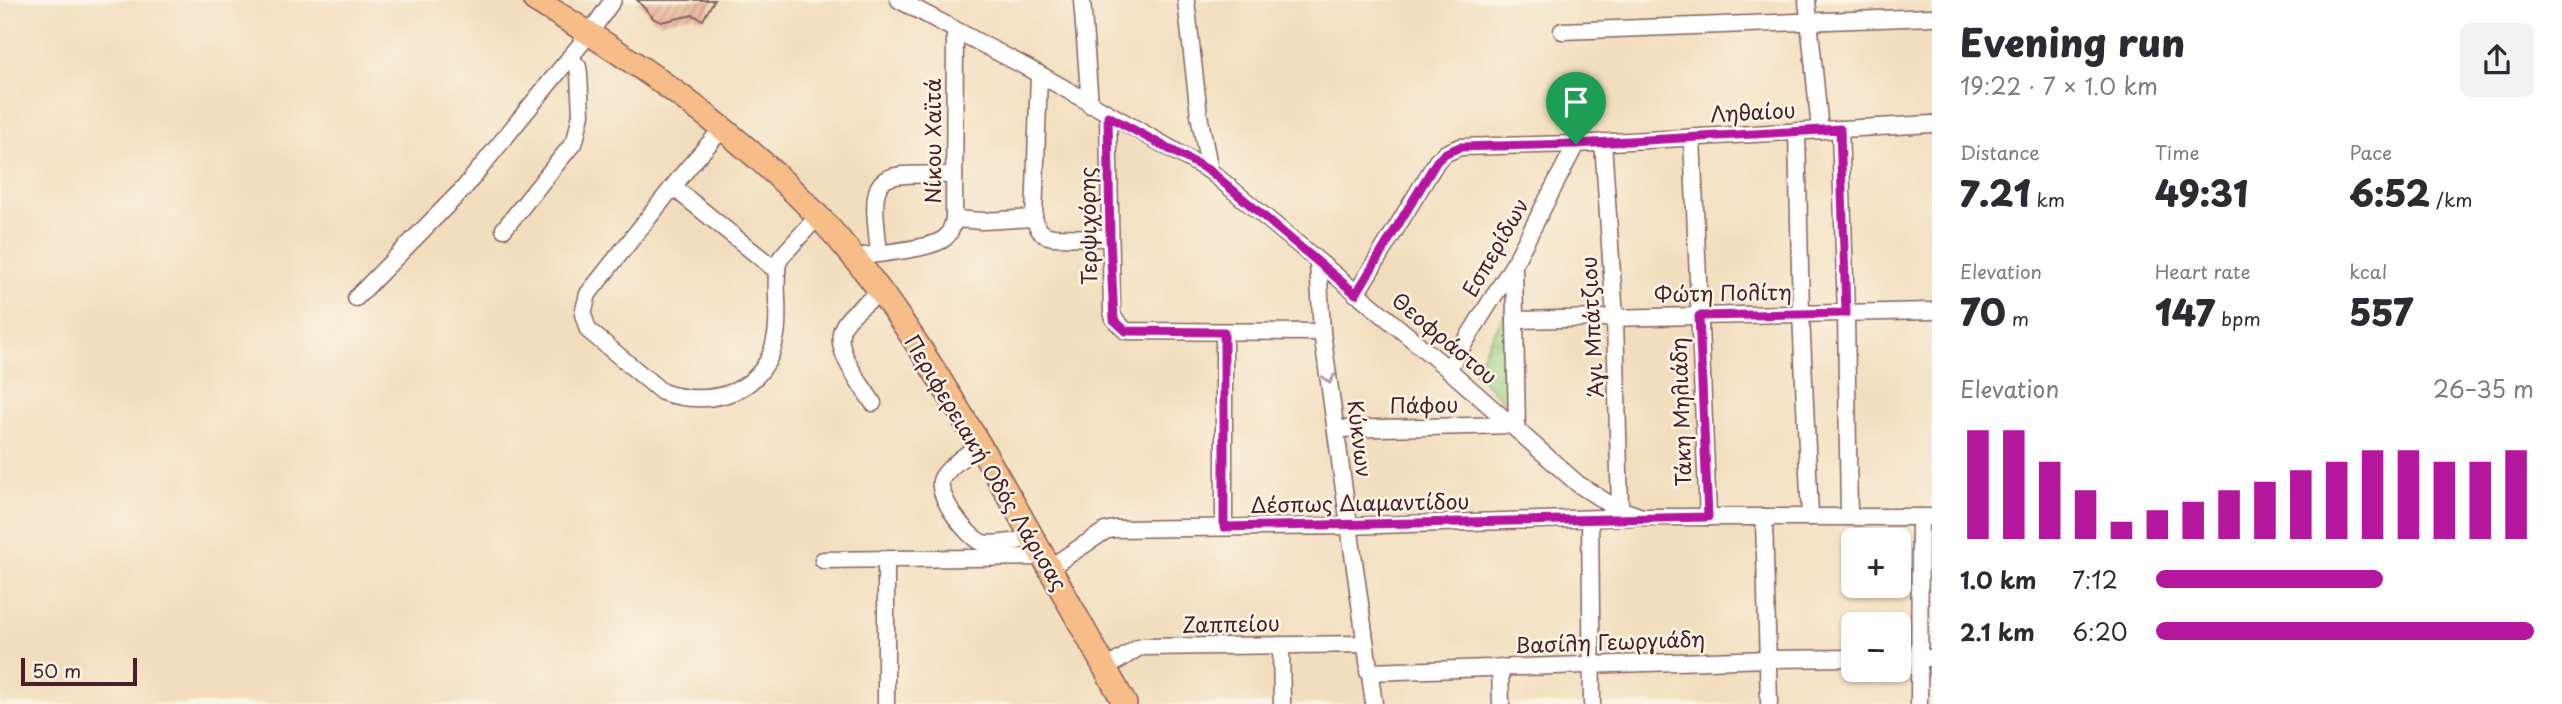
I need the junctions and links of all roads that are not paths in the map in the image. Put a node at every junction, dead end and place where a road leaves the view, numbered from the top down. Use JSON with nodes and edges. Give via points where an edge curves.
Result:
{"nodes":[{"id":1,"x":535,"y":0,"type":"edge"},
{"id":2,"x":898,"y":0,"type":"edge"},
{"id":3,"x":1082,"y":0,"type":"edge"},
{"id":4,"x":1186,"y":0,"type":"edge"},
{"id":5,"x":1807,"y":0,"type":"edge"},
{"id":6,"x":611,"y":1,"type":"edge"},
{"id":7,"x":1932,"y":17,"type":"edge"},
{"id":8,"x":1810,"y":22,"type":"junction"},
{"id":9,"x":955,"y":31,"type":"junction"},
{"id":10,"x":1562,"y":31,"type":"dead end"},
{"id":11,"x":589,"y":34,"type":"junction"},
{"id":12,"x":570,"y":57,"type":"junction"},
{"id":13,"x":1038,"y":74,"type":"junction"},
{"id":14,"x":1090,"y":105,"type":"junction"},
{"id":15,"x":1108,"y":116,"type":"junction"},
{"id":16,"x":1932,"y":124,"type":"edge"},
{"id":17,"x":722,"y":129,"type":"junction"},
{"id":18,"x":1840,"y":129,"type":"junction"},
{"id":19,"x":1819,"y":130,"type":"junction"},
{"id":20,"x":1797,"y":131,"type":"junction"},
{"id":21,"x":1692,"y":137,"type":"junction"},
{"id":22,"x":1603,"y":142,"type":"junction"},
{"id":23,"x":1576,"y":144,"type":"junction"},
{"id":24,"x":1210,"y":171,"type":"junction"},
{"id":25,"x":954,"y":175,"type":"junction"},
{"id":26,"x":673,"y":187,"type":"junction"},
{"id":27,"x":818,"y":216,"type":"junction"},
{"id":28,"x":1034,"y":218,"type":"junction"},
{"id":29,"x":954,"y":219,"type":"junction"},
{"id":30,"x":505,"y":229,"type":"dead end"},
{"id":31,"x":1110,"y":238,"type":"junction"},
{"id":32,"x":878,"y":252,"type":"junction"},
{"id":33,"x":853,"y":258,"type":"junction"},
{"id":34,"x":1318,"y":262,"type":"junction"},
{"id":35,"x":1514,"y":264,"type":"junction"},
{"id":36,"x":777,"y":271,"type":"junction"},
{"id":37,"x":880,"y":292,"type":"junction"},
{"id":38,"x":1356,"y":294,"type":"junction"},
{"id":39,"x":356,"y":298,"type":"dead end"},
{"id":40,"x":1932,"y":311,"type":"edge"},
{"id":41,"x":1846,"y":313,"type":"junction"},
{"id":42,"x":1801,"y":314,"type":"junction"},
{"id":43,"x":1699,"y":316,"type":"junction"},
{"id":44,"x":1615,"y":318,"type":"junction"},
{"id":45,"x":1515,"y":320,"type":"junction"},
{"id":46,"x":1224,"y":332,"type":"junction"},
{"id":47,"x":1322,"y":332,"type":"junction"},
{"id":48,"x":1448,"y":369,"type":"junction"},
{"id":49,"x":873,"y":403,"type":"dead end"},
{"id":50,"x":1515,"y":428,"type":"junction"},
{"id":51,"x":1337,"y":429,"type":"junction"},
{"id":52,"x":979,"y":445,"type":"junction"},
{"id":53,"x":1620,"y":510,"type":"junction"},
{"id":54,"x":1642,"y":517,"type":"junction"},
{"id":55,"x":1708,"y":517,"type":"junction"},
{"id":56,"x":1764,"y":517,"type":"junction"},
{"id":57,"x":1810,"y":517,"type":"junction"},
{"id":58,"x":1849,"y":517,"type":"junction"},
{"id":59,"x":1926,"y":517,"type":"edge"},
{"id":60,"x":1590,"y":519,"type":"junction"},
{"id":61,"x":1348,"y":526,"type":"junction"},
{"id":62,"x":1224,"y":527,"type":"junction"},
{"id":63,"x":1041,"y":554,"type":"junction"},
{"id":64,"x":823,"y":560,"type":"dead end"},
{"id":65,"x":886,"y":560,"type":"junction"},
{"id":66,"x":1364,"y":644,"type":"junction"},
{"id":67,"x":1281,"y":645,"type":"junction"},
{"id":68,"x":1926,"y":658,"type":"edge"},
{"id":69,"x":1769,"y":659,"type":"junction"},
{"id":70,"x":1841,"y":659,"type":"edge"},
{"id":71,"x":1592,"y":665,"type":"junction"},
{"id":72,"x":1500,"y":667,"type":"junction"},
{"id":73,"x":1105,"y":669,"type":"junction"},
{"id":74,"x":1368,"y":673,"type":"junction"},
{"id":75,"x":886,"y":704,"type":"edge"},
{"id":76,"x":1125,"y":704,"type":"edge"},
{"id":77,"x":1282,"y":704,"type":"edge"},
{"id":78,"x":1374,"y":704,"type":"edge"},
{"id":79,"x":1501,"y":704,"type":"edge"},
{"id":80,"x":1592,"y":704,"type":"edge"},
{"id":81,"x":1769,"y":704,"type":"edge"},
{"id":82,"x":1919,"y":704,"type":"edge"}],
"edges":[{"from":1,"to":11,"type":"highway","name":"Περιφερειακή Οδός Λάρισας"},
{"from":2,"to":9,"type":"street","name":"Θεοφράστου"},
{"from":3,"to":14,"type":"street"},
{"from":4,"to":24,"type":"street"},
{"from":5,"to":8,"type":"street"},
{"from":6,"to":11,"type":"street"},
{"from":7,"to":8,"type":"street"},
{"from":8,"to":10,"type":"street"},
{"from":8,"to":19,"type":"street"},
{"from":9,"to":13,"type":"street","name":"Θεοφράστου"},
{"from":9,"to":25,"type":"street","name":"Νίκου Χαϊτά"},
{"from":11,"to":12,"type":"street"},
{"from":11,"to":17,"type":"highway","name":"Περιφερειακή Οδός Λάρισας"},
{"from":12,"to":30,"type":"street","via":[[578,67],[580,128],[575,141]]},
{"from":12,"to":39,"type":"street","via":[[456,197]]},
{"from":13,"to":14,"type":"street","name":"Θεοφράστου"},
{"from":13,"to":28,"type":"street"},
{"from":14,"to":15,"type":"street","name":"Θεοφράστου"},
{"from":15,"to":24,"type":"street","name":"Θεοφράστου"},
{"from":15,"to":31,"type":"street","name":"Τερψιχόρης"},
{"from":16,"to":18,"type":"street","name":"Ληθαίου"},
{"from":17,"to":26,"type":"street"},
{"from":17,"to":27,"type":"highway","name":"Περιφερειακή Οδός Λάρισας"},
{"from":18,"to":19,"type":"street","name":"Ληθαίου"},
{"from":18,"to":41,"type":"street"},
{"from":19,"to":20,"type":"street","name":"Ληθαίου"},
{"from":20,"to":21,"type":"street","name":"Ληθαίου"},
{"from":20,"to":42,"type":"street"},
{"from":21,"to":22,"type":"street","name":"Ληθαίου"},
{"from":21,"to":43,"type":"street","name":"Τάκη Μηλιάδη"},
{"from":22,"to":23,"type":"street","name":"Ληθαίου"},
{"from":22,"to":44,"type":"street","name":"Άγι Μπάτζιου"},
{"from":23,"to":35,"type":"street","name":"Εσπερίδων"},
{"from":23,"to":38,"type":"street","name":"Ληθαίου","via":[[1460,147],[1446,153]]},
{"from":24,"to":34,"type":"street","name":"Θεοφράστου"},
{"from":25,"to":29,"type":"street","name":"Νίκου Χαϊτά"},
{"from":25,"to":32,"type":"street","via":[[898,174],[878,185],[874,211]]},
{"from":26,"to":36,"type":"street"},
{"from":26,"to":36,"type":"street","via":[[588,294],[583,314],[588,330],[662,392],[703,398],[739,391],[763,371],[776,337]]},
{"from":27,"to":33,"type":"highway","name":"Περιφερειακή Οδός Λάρισας"},
{"from":27,"to":36,"type":"street","via":[[782,256]]},
{"from":28,"to":29,"type":"street"},
{"from":28,"to":31,"type":"street","via":[[1044,236]]},
{"from":29,"to":32,"type":"street","name":"Νίκου Χαϊτά","via":[[944,240]]},
{"from":31,"to":46,"type":"street","name":"Τερψιχόρης","via":[[1112,312],[1126,331]]},
{"from":32,"to":33,"type":"street","name":"Νίκου Χαϊτά"},
{"from":33,"to":37,"type":"highway","name":"Περιφερειακή Οδός Λάρισας"},
{"from":34,"to":38,"type":"street","name":"Θεοφράστου"},
{"from":34,"to":47,"type":"street","name":"Κύκνων"},
{"from":35,"to":45,"type":"street"},
{"from":35,"to":48,"type":"street","name":"Εσπερίδων"},
{"from":37,"to":49,"type":"street","via":[[847,321],[840,336],[843,354]]},
{"from":37,"to":52,"type":"highway","name":"Περιφερειακή Οδός Λάρισας"},
{"from":38,"to":48,"type":"street","name":"Θεοφράστου"},
{"from":40,"to":41,"type":"street","name":"Φώτη Πολίτη"},
{"from":41,"to":42,"type":"street","name":"Φώτη Πολίτη"},
{"from":41,"to":58,"type":"street"},
{"from":42,"to":43,"type":"street","name":"Φώτη Πολίτη"},
{"from":42,"to":57,"type":"street"},
{"from":43,"to":44,"type":"street","name":"Φώτη Πολίτη"},
{"from":43,"to":55,"type":"street","name":"Τάκη Μηλιάδη"},
{"from":44,"to":45,"type":"street","name":"Φώτη Πολίτη"},
{"from":44,"to":53,"type":"street","name":"Άγι Μπάτζιου"},
{"from":45,"to":50,"type":"street"},
{"from":46,"to":47,"type":"street"},
{"from":46,"to":62,"type":"street"},
{"from":47,"to":51,"type":"street","name":"Κύκνων","one_way":true},
{"from":48,"to":50,"type":"street","name":"Θεοφράστου"},
{"from":50,"to":51,"type":"street","name":"Πάφου"},
{"from":50,"to":53,"type":"street","name":"Θεοφράστου","via":[[1578,484]]},
{"from":51,"to":61,"type":"street","name":"Κύκνων"},
{"from":52,"to":63,"type":"highway","name":"Περιφερειακή Οδός Λάρισας"},
{"from":52,"to":63,"type":"street","via":[[943,477],[939,487],[943,498],[975,540]]},
{"from":53,"to":54,"type":"street","name":"Θεοφράστου"},
{"from":54,"to":55,"type":"street","name":"Θεοφράστου"},
{"from":54,"to":60,"type":"street","name":"Δέσπως Διαμαντίδου"},
{"from":55,"to":56,"type":"street","name":"Θεοφράστου"},
{"from":56,"to":57,"type":"street","name":"Θεοφράστου"},
{"from":56,"to":69,"type":"street"},
{"from":57,"to":58,"type":"street","name":"Θεοφράστου"},
{"from":58,"to":59,"type":"street","name":"Θεοφράστου"},
{"from":59,"to":68,"type":"street"},
{"from":60,"to":61,"type":"street","name":"Δέσπως Διαμαντίδου"},
{"from":60,"to":71,"type":"street"},
{"from":61,"to":62,"type":"street","name":"Δέσπως Διαμαντίδου"},
{"from":61,"to":66,"type":"street","name":"Κύκνων"},
{"from":62,"to":63,"type":"street","name":"Δέσπως Διαμαντίδου","via":[[1114,529]]},
{"from":63,"to":65,"type":"street"},
{"from":63,"to":73,"type":"highway","name":"Περιφερειακή Οδός Λάρισας"},
{"from":64,"to":65,"type":"street"},
{"from":65,"to":75,"type":"street"},
{"from":66,"to":67,"type":"street","name":"Ζαππείου"},
{"from":66,"to":74,"type":"street","name":"Κύκνων"},
{"from":67,"to":73,"type":"street","name":"Ζαππείου","via":[[1144,647]]},
{"from":67,"to":77,"type":"street"},
{"from":68,"to":82,"type":"street"},
{"from":69,"to":70,"type":"street","name":"Βασίλη Γεωργιάδη"},
{"from":69,"to":71,"type":"street","name":"Βασίλη Γεωργιάδη"},
{"from":69,"to":81,"type":"street"},
{"from":71,"to":72,"type":"street","name":"Βασίλη Γεωργιάδη"},
{"from":71,"to":80,"type":"street"},
{"from":72,"to":74,"type":"street","name":"Βασίλη Γεωργιάδη"},
{"from":72,"to":79,"type":"street"},
{"from":73,"to":76,"type":"highway","name":"Περιφερειακή Οδός Λάρισας"},
{"from":74,"to":78,"type":"street","name":"Κύκνων"}]}
